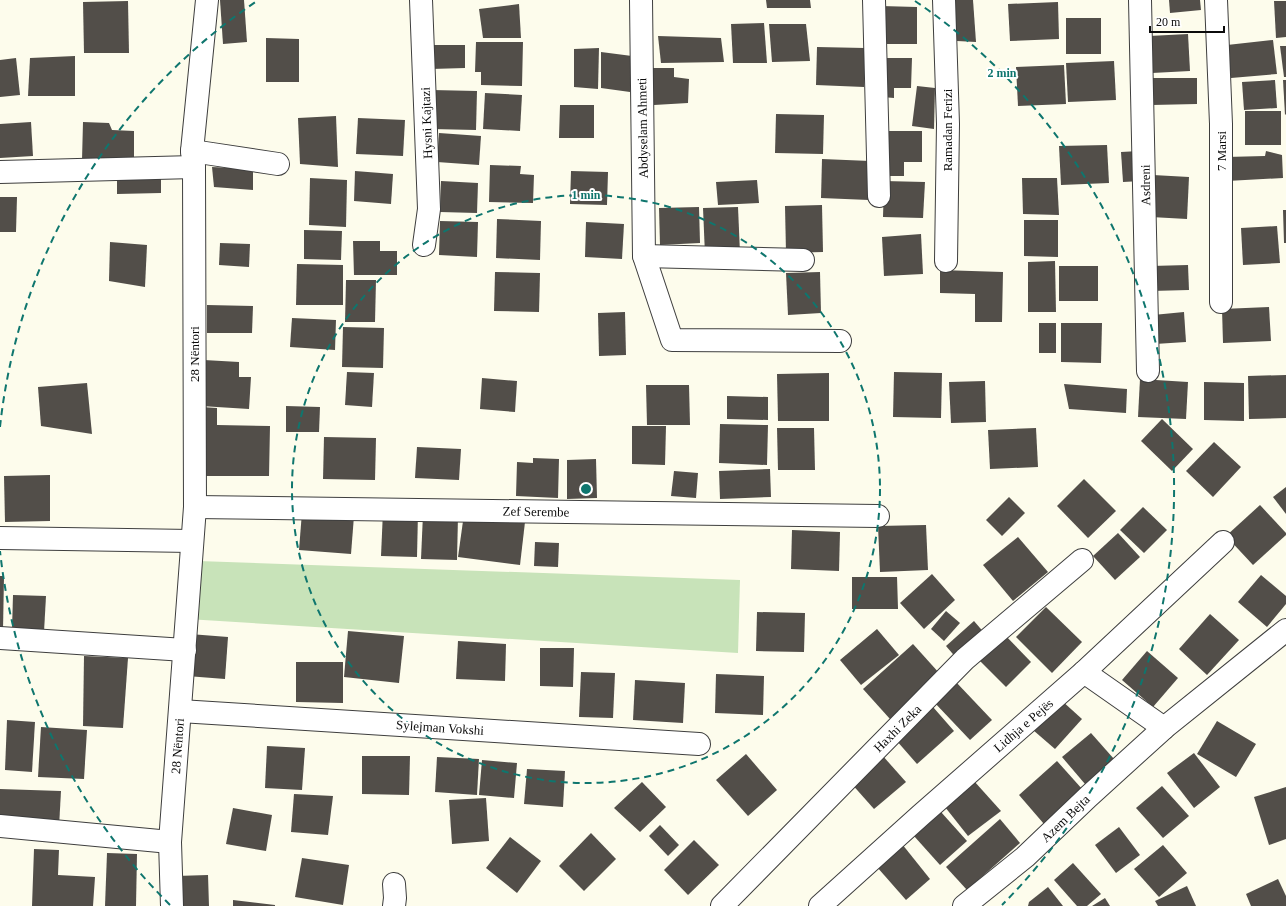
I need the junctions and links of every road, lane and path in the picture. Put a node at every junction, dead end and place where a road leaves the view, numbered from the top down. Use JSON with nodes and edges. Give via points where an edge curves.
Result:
{"nodes":[{"id":1,"x":207,"y":0,"type":"edge"},
{"id":2,"x":421,"y":0,"type":"edge"},
{"id":3,"x":641,"y":0,"type":"edge"},
{"id":4,"x":874,"y":0,"type":"edge"},
{"id":5,"x":944,"y":0,"type":"edge"},
{"id":6,"x":1140,"y":0,"type":"edge"},
{"id":7,"x":1216,"y":0,"type":"edge"},
{"id":8,"x":193,"y":159,"type":"junction"},
{"id":9,"x":278,"y":164,"type":"dead end"},
{"id":10,"x":0,"y":172,"type":"edge"},
{"id":11,"x":879,"y":196,"type":"dead end"},
{"id":12,"x":424,"y":245,"type":"dead end"},
{"id":13,"x":644,"y":256,"type":"junction"},
{"id":14,"x":803,"y":260,"type":"dead end"},
{"id":15,"x":946,"y":261,"type":"dead end"},
{"id":16,"x":1221,"y":302,"type":"dead end"},
{"id":17,"x":840,"y":341,"type":"dead end"},
{"id":18,"x":1148,"y":371,"type":"dead end"},
{"id":19,"x":194,"y":506,"type":"junction"},
{"id":20,"x":878,"y":516,"type":"dead end"},
{"id":21,"x":0,"y":538,"type":"edge"},
{"id":22,"x":191,"y":541,"type":"junction"},
{"id":23,"x":1223,"y":542,"type":"dead end"},
{"id":24,"x":1082,"y":560,"type":"dead end"},
{"id":25,"x":1286,"y":630,"type":"edge"},
{"id":26,"x":0,"y":638,"type":"edge"},
{"id":27,"x":185,"y":650,"type":"junction"},
{"id":28,"x":1084,"y":672,"type":"junction"},
{"id":29,"x":180,"y":711,"type":"junction"},
{"id":30,"x":1164,"y":728,"type":"junction"},
{"id":31,"x":699,"y":744,"type":"dead end"},
{"id":32,"x":0,"y":826,"type":"edge"},
{"id":33,"x":170,"y":842,"type":"junction"},
{"id":34,"x":394,"y":884,"type":"dead end"},
{"id":35,"x":172,"y":906,"type":"edge"},
{"id":36,"x":394,"y":906,"type":"edge"},
{"id":37,"x":722,"y":906,"type":"edge"},
{"id":38,"x":820,"y":906,"type":"edge"},
{"id":39,"x":964,"y":906,"type":"edge"}],
"edges":[{"from":1,"to":8,"type":"street","name":"28 Nëntori"},
{"from":2,"to":12,"type":"street","name":"Hysni Kajtazi","via":[[429,209]]},
{"from":3,"to":13,"type":"street","name":"Abdyselam Ahmeti"},
{"from":4,"to":11,"type":"street"},
{"from":5,"to":15,"type":"street","name":"Ramadan Ferizi","via":[[948,124]]},
{"from":6,"to":18,"type":"street","name":"Asdreni"},
{"from":7,"to":16,"type":"street","name":"7 Marsi","via":[[1221,124]]},
{"from":8,"to":9,"type":"street"},
{"from":8,"to":10,"type":"street"},
{"from":8,"to":19,"type":"street","name":"28 Nëntori"},
{"from":13,"to":14,"type":"street"},
{"from":13,"to":17,"type":"street","name":"Abdyselam Ahmeti","via":[[672,340]]},
{"from":19,"to":20,"type":"street","name":"Zef Serembe"},
{"from":19,"to":22,"type":"street","name":"28 Nëntori"},
{"from":21,"to":22,"type":"street"},
{"from":22,"to":27,"type":"street","name":"28 Nëntori"},
{"from":23,"to":28,"type":"street","name":"Lidhja e Pejës"},
{"from":24,"to":37,"type":"street","name":"Haxhi Zeka","via":[[966,659]]},
{"from":25,"to":30,"type":"street","name":"Azem Bejta"},
{"from":26,"to":27,"type":"street"},
{"from":27,"to":29,"type":"street","name":"28 Nëntori"},
{"from":28,"to":30,"type":"street"},
{"from":28,"to":38,"type":"street","name":"Lidhja e Pejës"},
{"from":29,"to":31,"type":"street","name":"Sylejman Vokshi"},
{"from":29,"to":33,"type":"street","name":"28 Nëntori"},
{"from":30,"to":39,"type":"street","name":"Azem Bejta","via":[[1025,857]]},
{"from":32,"to":33,"type":"street"},
{"from":33,"to":35,"type":"street","name":"28 Nëntori"},
{"from":34,"to":36,"type":"street"}]}
